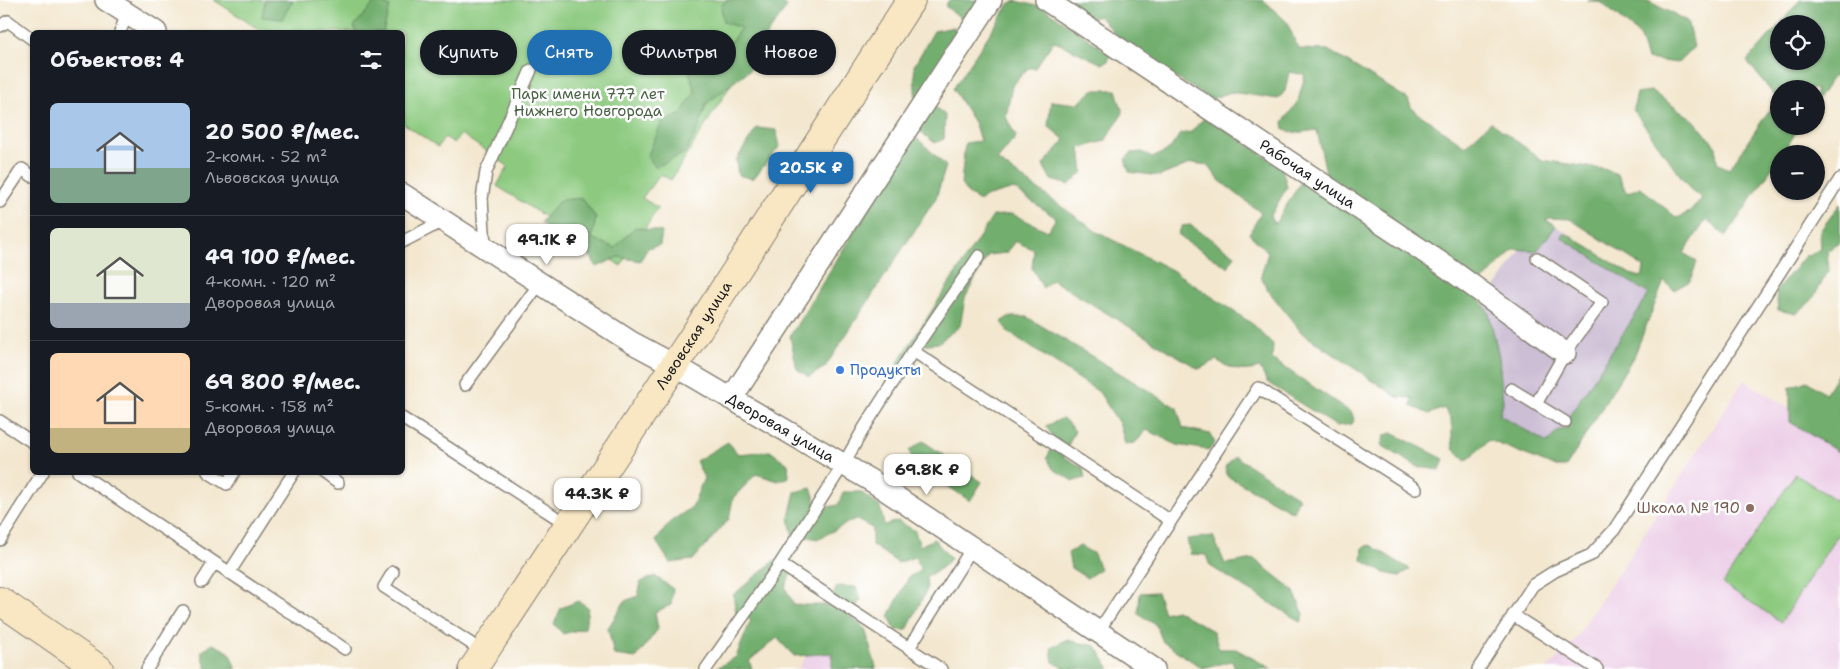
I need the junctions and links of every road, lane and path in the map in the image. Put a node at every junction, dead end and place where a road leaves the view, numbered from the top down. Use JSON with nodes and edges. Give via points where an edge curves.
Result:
{"nodes":[{"id":1,"x":106,"y":0,"type":"edge"},
{"id":2,"x":911,"y":0,"type":"edge"},
{"id":3,"x":991,"y":0,"type":"edge"},
{"id":4,"x":1046,"y":0,"type":"edge"},
{"id":5,"x":124,"y":23,"type":"edge"},
{"id":6,"x":0,"y":26,"type":"edge"},
{"id":7,"x":149,"y":30,"type":"edge"},
{"id":8,"x":30,"y":38,"type":"edge"},
{"id":9,"x":529,"y":75,"type":"edge"},
{"id":10,"x":30,"y":175,"type":"edge"},
{"id":11,"x":1840,"y":179,"type":"edge"},
{"id":12,"x":405,"y":196,"type":"edge"},
{"id":13,"x":0,"y":202,"type":"edge"},
{"id":14,"x":443,"y":220,"type":"junction"},
{"id":15,"x":405,"y":240,"type":"edge"},
{"id":16,"x":484,"y":247,"type":"junction"},
{"id":17,"x":979,"y":256,"type":"dead end"},
{"id":18,"x":1537,"y":258,"type":"dead end"},
{"id":19,"x":540,"y":283,"type":"junction"},
{"id":20,"x":913,"y":351,"type":"junction"},
{"id":21,"x":1565,"y":353,"type":"junction"},
{"id":22,"x":674,"y":365,"type":"junction"},
{"id":23,"x":465,"y":386,"type":"dead end"},
{"id":24,"x":1511,"y":389,"type":"dead end"},
{"id":25,"x":732,"y":399,"type":"junction"},
{"id":26,"x":1536,"y":404,"type":"junction"},
{"id":27,"x":405,"y":420,"type":"edge"},
{"id":28,"x":0,"y":421,"type":"edge"},
{"id":29,"x":1565,"y":422,"type":"dead end"},
{"id":30,"x":30,"y":441,"type":"edge"},
{"id":31,"x":843,"y":465,"type":"junction"},
{"id":32,"x":41,"y":475,"type":"edge"},
{"id":33,"x":82,"y":475,"type":"edge"},
{"id":34,"x":213,"y":475,"type":"edge"},
{"id":35,"x":232,"y":475,"type":"edge"},
{"id":36,"x":292,"y":475,"type":"edge"},
{"id":37,"x":328,"y":475,"type":"edge"},
{"id":38,"x":338,"y":482,"type":"dead end"},
{"id":39,"x":1416,"y":489,"type":"dead end"},
{"id":40,"x":1171,"y":521,"type":"junction"},
{"id":41,"x":568,"y":525,"type":"junction"},
{"id":42,"x":0,"y":540,"type":"edge"},
{"id":43,"x":972,"y":548,"type":"junction"},
{"id":44,"x":214,"y":563,"type":"junction"},
{"id":45,"x":780,"y":564,"type":"junction"},
{"id":46,"x":393,"y":572,"type":"dead end"},
{"id":47,"x":229,"y":573,"type":"junction"},
{"id":48,"x":202,"y":582,"type":"dead end"},
{"id":49,"x":0,"y":601,"type":"edge"},
{"id":50,"x":183,"y":611,"type":"dead end"},
{"id":51,"x":1513,"y":615,"type":"junction"},
{"id":52,"x":1098,"y":632,"type":"junction"},
{"id":53,"x":909,"y":648,"type":"junction"},
{"id":54,"x":345,"y":649,"type":"dead end"},
{"id":55,"x":482,"y":663,"type":"edge"},
{"id":56,"x":99,"y":669,"type":"edge"},
{"id":57,"x":147,"y":669,"type":"edge"},
{"id":58,"x":706,"y":669,"type":"edge"},
{"id":59,"x":941,"y":669,"type":"edge"},
{"id":60,"x":1154,"y":669,"type":"edge"},
{"id":61,"x":1478,"y":669,"type":"edge"},
{"id":62,"x":1597,"y":669,"type":"edge"}],
"edges":[{"from":1,"to":5,"type":"street"},
{"from":2,"to":22,"type":"main road","name":"Львовская улица"},
{"from":3,"to":25,"type":"street"},
{"from":4,"to":21,"type":"street","name":"Рабочая улица","via":[[1444,265]]},
{"from":5,"to":7,"type":"street"},
{"from":6,"to":8,"type":"lane","via":[[8,22]]},
{"from":9,"to":16,"type":"lane","via":[[486,172],[482,199]]},
{"from":10,"to":13,"type":"lane","via":[[22,169]]},
{"from":11,"to":51,"type":"lane","via":[[1614,530],[1592,555],[1555,571],[1533,585]]},
{"from":12,"to":14,"type":"street","name":"Дворовая улица"},
{"from":14,"to":15,"type":"lane"},
{"from":14,"to":16,"type":"street","name":"Дворовая улица"},
{"from":16,"to":19,"type":"street","name":"Дворовая улица"},
{"from":17,"to":20,"type":"lane"},
{"from":18,"to":21,"type":"lane","via":[[1602,302]]},
{"from":19,"to":22,"type":"street","name":"Дворовая улица","via":[[631,342]]},
{"from":19,"to":23,"type":"lane"},
{"from":20,"to":31,"type":"lane"},
{"from":20,"to":40,"type":"lane"},
{"from":21,"to":26,"type":"lane"},
{"from":22,"to":25,"type":"street","name":"Дворовая улица"},
{"from":22,"to":41,"type":"main road","name":"Львовская улица"},
{"from":24,"to":26,"type":"lane"},
{"from":25,"to":31,"type":"street","name":"Дворовая улица"},
{"from":26,"to":29,"type":"lane"},
{"from":27,"to":41,"type":"lane"},
{"from":28,"to":30,"type":"lane"},
{"from":31,"to":43,"type":"street","name":"Дворовая улица"},
{"from":31,"to":45,"type":"lane"},
{"from":32,"to":42,"type":"lane"},
{"from":33,"to":44,"type":"lane"},
{"from":34,"to":35,"type":"lane","via":[[227,484]]},
{"from":36,"to":47,"type":"lane"},
{"from":37,"to":38,"type":"lane"},
{"from":39,"to":40,"type":"lane","via":[[1258,388]]},
{"from":40,"to":52,"type":"lane"},
{"from":41,"to":55,"type":"main road","name":"Львовская улица"},
{"from":43,"to":52,"type":"street","name":"Дворовая улица"},
{"from":43,"to":53,"type":"lane"},
{"from":44,"to":47,"type":"lane"},
{"from":44,"to":48,"type":"lane"},
{"from":45,"to":53,"type":"lane"},
{"from":45,"to":58,"type":"lane"},
{"from":46,"to":55,"type":"lane","via":[[384,586]]},
{"from":47,"to":54,"type":"lane"},
{"from":49,"to":56,"type":"main road"},
{"from":50,"to":57,"type":"lane"},
{"from":51,"to":61,"type":"lane"},
{"from":51,"to":62,"type":"lane"},
{"from":52,"to":60,"type":"street","name":"Дворовая улица"},
{"from":53,"to":59,"type":"lane"}]}
